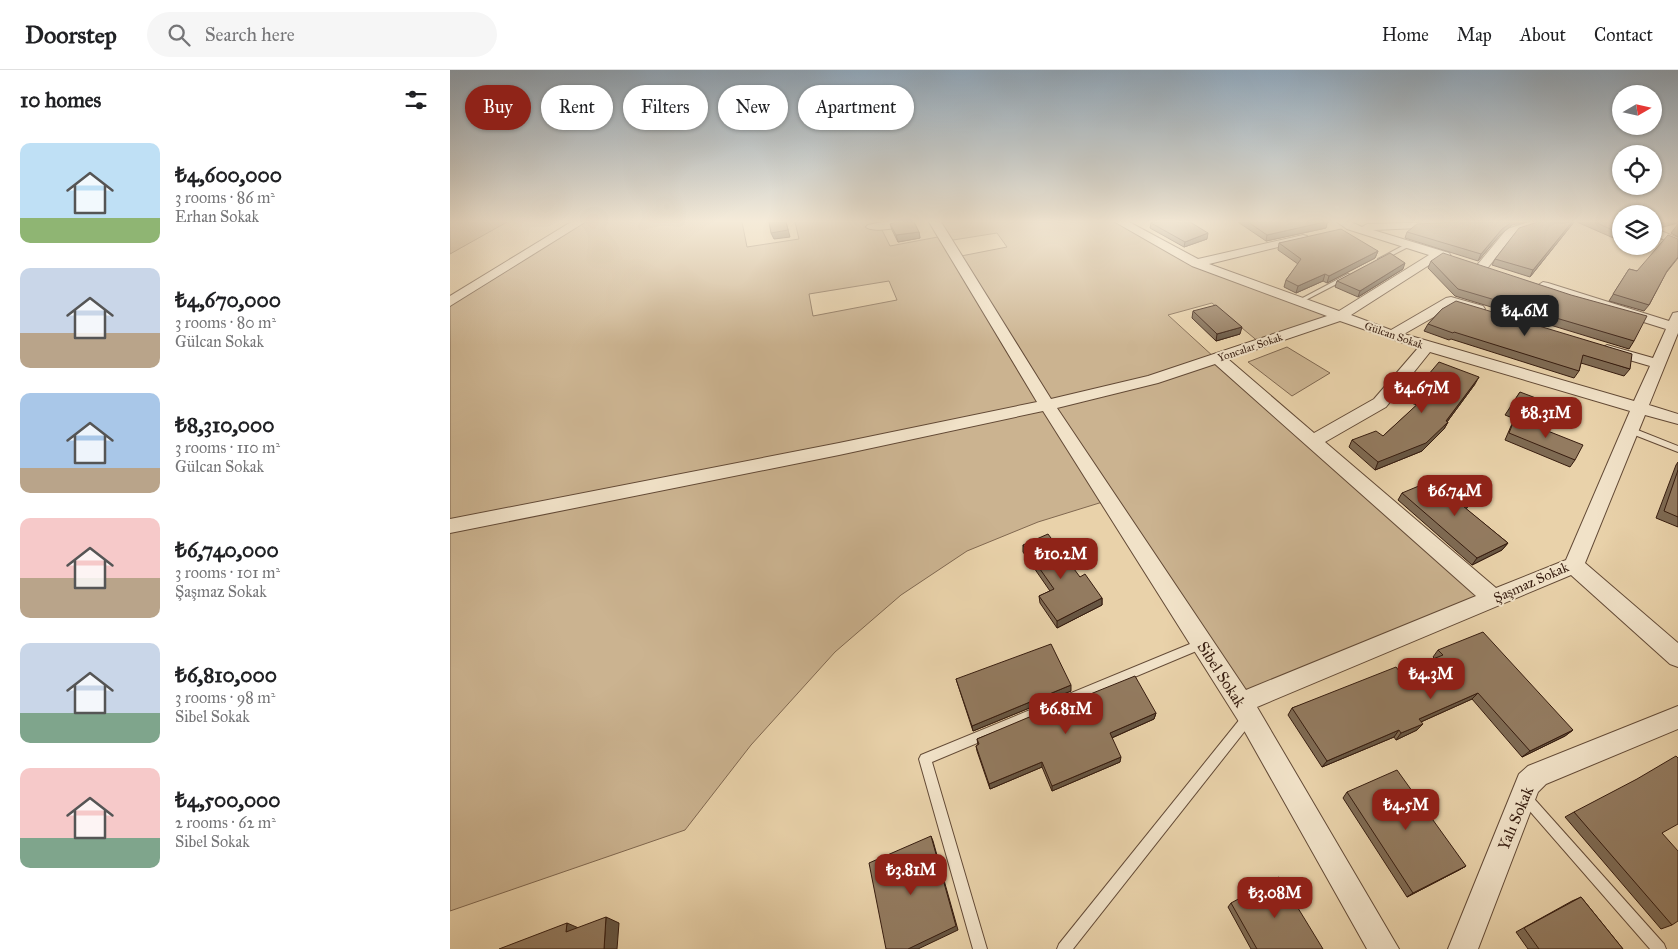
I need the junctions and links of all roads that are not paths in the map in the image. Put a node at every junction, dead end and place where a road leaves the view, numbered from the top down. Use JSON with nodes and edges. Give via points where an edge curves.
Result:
{"nodes":[{"id":1,"x":513,"y":263,"type":"edge"},
{"id":2,"x":960,"y":263,"type":"edge"},
{"id":3,"x":1196,"y":263,"type":"edge"},
{"id":4,"x":1425,"y":263,"type":"edge"},
{"id":5,"x":1485,"y":263,"type":"edge"},
{"id":6,"x":1482,"y":267,"type":"edge"},
{"id":7,"x":1357,"y":271,"type":"edge"},
{"id":8,"x":1527,"y":281,"type":"edge"},
{"id":9,"x":450,"y":302,"type":"edge"},
{"id":10,"x":1298,"y":302,"type":"junction"},
{"id":11,"x":1488,"y":312,"type":"edge"},
{"id":12,"x":1340,"y":316,"type":"junction"},
{"id":13,"x":1677,"y":323,"type":"edge"},
{"id":14,"x":1392,"y":335,"type":"junction"},
{"id":15,"x":1592,"y":344,"type":"edge"},
{"id":16,"x":1426,"y":347,"type":"junction"},
{"id":17,"x":1218,"y":358,"type":"junction"},
{"id":18,"x":1658,"y":364,"type":"junction"},
{"id":19,"x":1047,"y":406,"type":"junction"},
{"id":20,"x":1639,"y":410,"type":"junction"},
{"id":21,"x":1678,"y":419,"type":"edge"},
{"id":22,"x":1630,"y":430,"type":"junction"},
{"id":23,"x":1313,"y":440,"type":"junction"},
{"id":24,"x":1678,"y":449,"type":"edge"},
{"id":25,"x":450,"y":526,"type":"edge"},
{"id":26,"x":1574,"y":565,"type":"junction"},
{"id":27,"x":1494,"y":599,"type":"junction"},
{"id":28,"x":1202,"y":644,"type":"junction"},
{"id":29,"x":1678,"y":657,"type":"edge"},
{"id":30,"x":1245,"y":710,"type":"junction"},
{"id":31,"x":1678,"y":717,"type":"edge"},
{"id":32,"x":1523,"y":795,"type":"junction"},
{"id":33,"x":980,"y":949,"type":"edge"},
{"id":34,"x":1064,"y":949,"type":"edge"},
{"id":35,"x":1384,"y":949,"type":"edge"},
{"id":36,"x":1463,"y":949,"type":"edge"},
{"id":37,"x":1659,"y":949,"type":"edge"}],
"edges":[{"from":1,"to":9,"type":"street"},
{"from":2,"to":19,"type":"street","name":"Sibel Sokak"},
{"from":3,"to":10,"type":"street","name":"Gülcan Sokak"},
{"from":4,"to":12,"type":"street","name":"Yoncalar Sokak"},
{"from":5,"to":6,"type":"street"},
{"from":7,"to":10,"type":"lane"},
{"from":8,"to":13,"type":"street"},
{"from":10,"to":12,"type":"street","name":"Gülcan Sokak"},
{"from":11,"to":14,"type":"street","via":[[1451,301]]},
{"from":12,"to":14,"type":"street","name":"Gülcan Sokak"},
{"from":12,"to":17,"type":"street","name":"Yoncalar Sokak"},
{"from":13,"to":18,"type":"street","name":"Şaşmaz Sokak"},
{"from":14,"to":16,"type":"street","name":"Gülcan Sokak"},
{"from":15,"to":18,"type":"street"},
{"from":16,"to":20,"type":"street","name":"Gülcan Sokak"},
{"from":16,"to":23,"type":"street","via":[[1380,403]]},
{"from":17,"to":19,"type":"street","name":"Yoncalar Sokak","via":[[1153,380]]},
{"from":17,"to":23,"type":"street"},
{"from":18,"to":20,"type":"street","name":"Şaşmaz Sokak"},
{"from":19,"to":25,"type":"street","name":"Yoncalar Sokak"},
{"from":19,"to":28,"type":"street","name":"Sibel Sokak"},
{"from":20,"to":21,"type":"street","name":"Gülcan Sokak"},
{"from":20,"to":22,"type":"street","name":"Şaşmaz Sokak"},
{"from":22,"to":24,"type":"lane"},
{"from":22,"to":26,"type":"street","name":"Şaşmaz Sokak"},
{"from":23,"to":27,"type":"street"},
{"from":26,"to":27,"type":"street","name":"Şaşmaz Sokak"},
{"from":26,"to":29,"type":"street"},
{"from":27,"to":30,"type":"street","name":"Şaşmaz Sokak"},
{"from":28,"to":30,"type":"street","name":"Sibel Sokak"},
{"from":28,"to":33,"type":"lane","via":[[924,759]]},
{"from":30,"to":34,"type":"lane"},
{"from":30,"to":35,"type":"street","name":"Sibel Sokak"},
{"from":31,"to":32,"type":"street","name":"Yalı Sokak","via":[[1537,775],[1528,783]]},
{"from":32,"to":36,"type":"street","name":"Yalı Sokak"},
{"from":32,"to":37,"type":"lane"}]}
